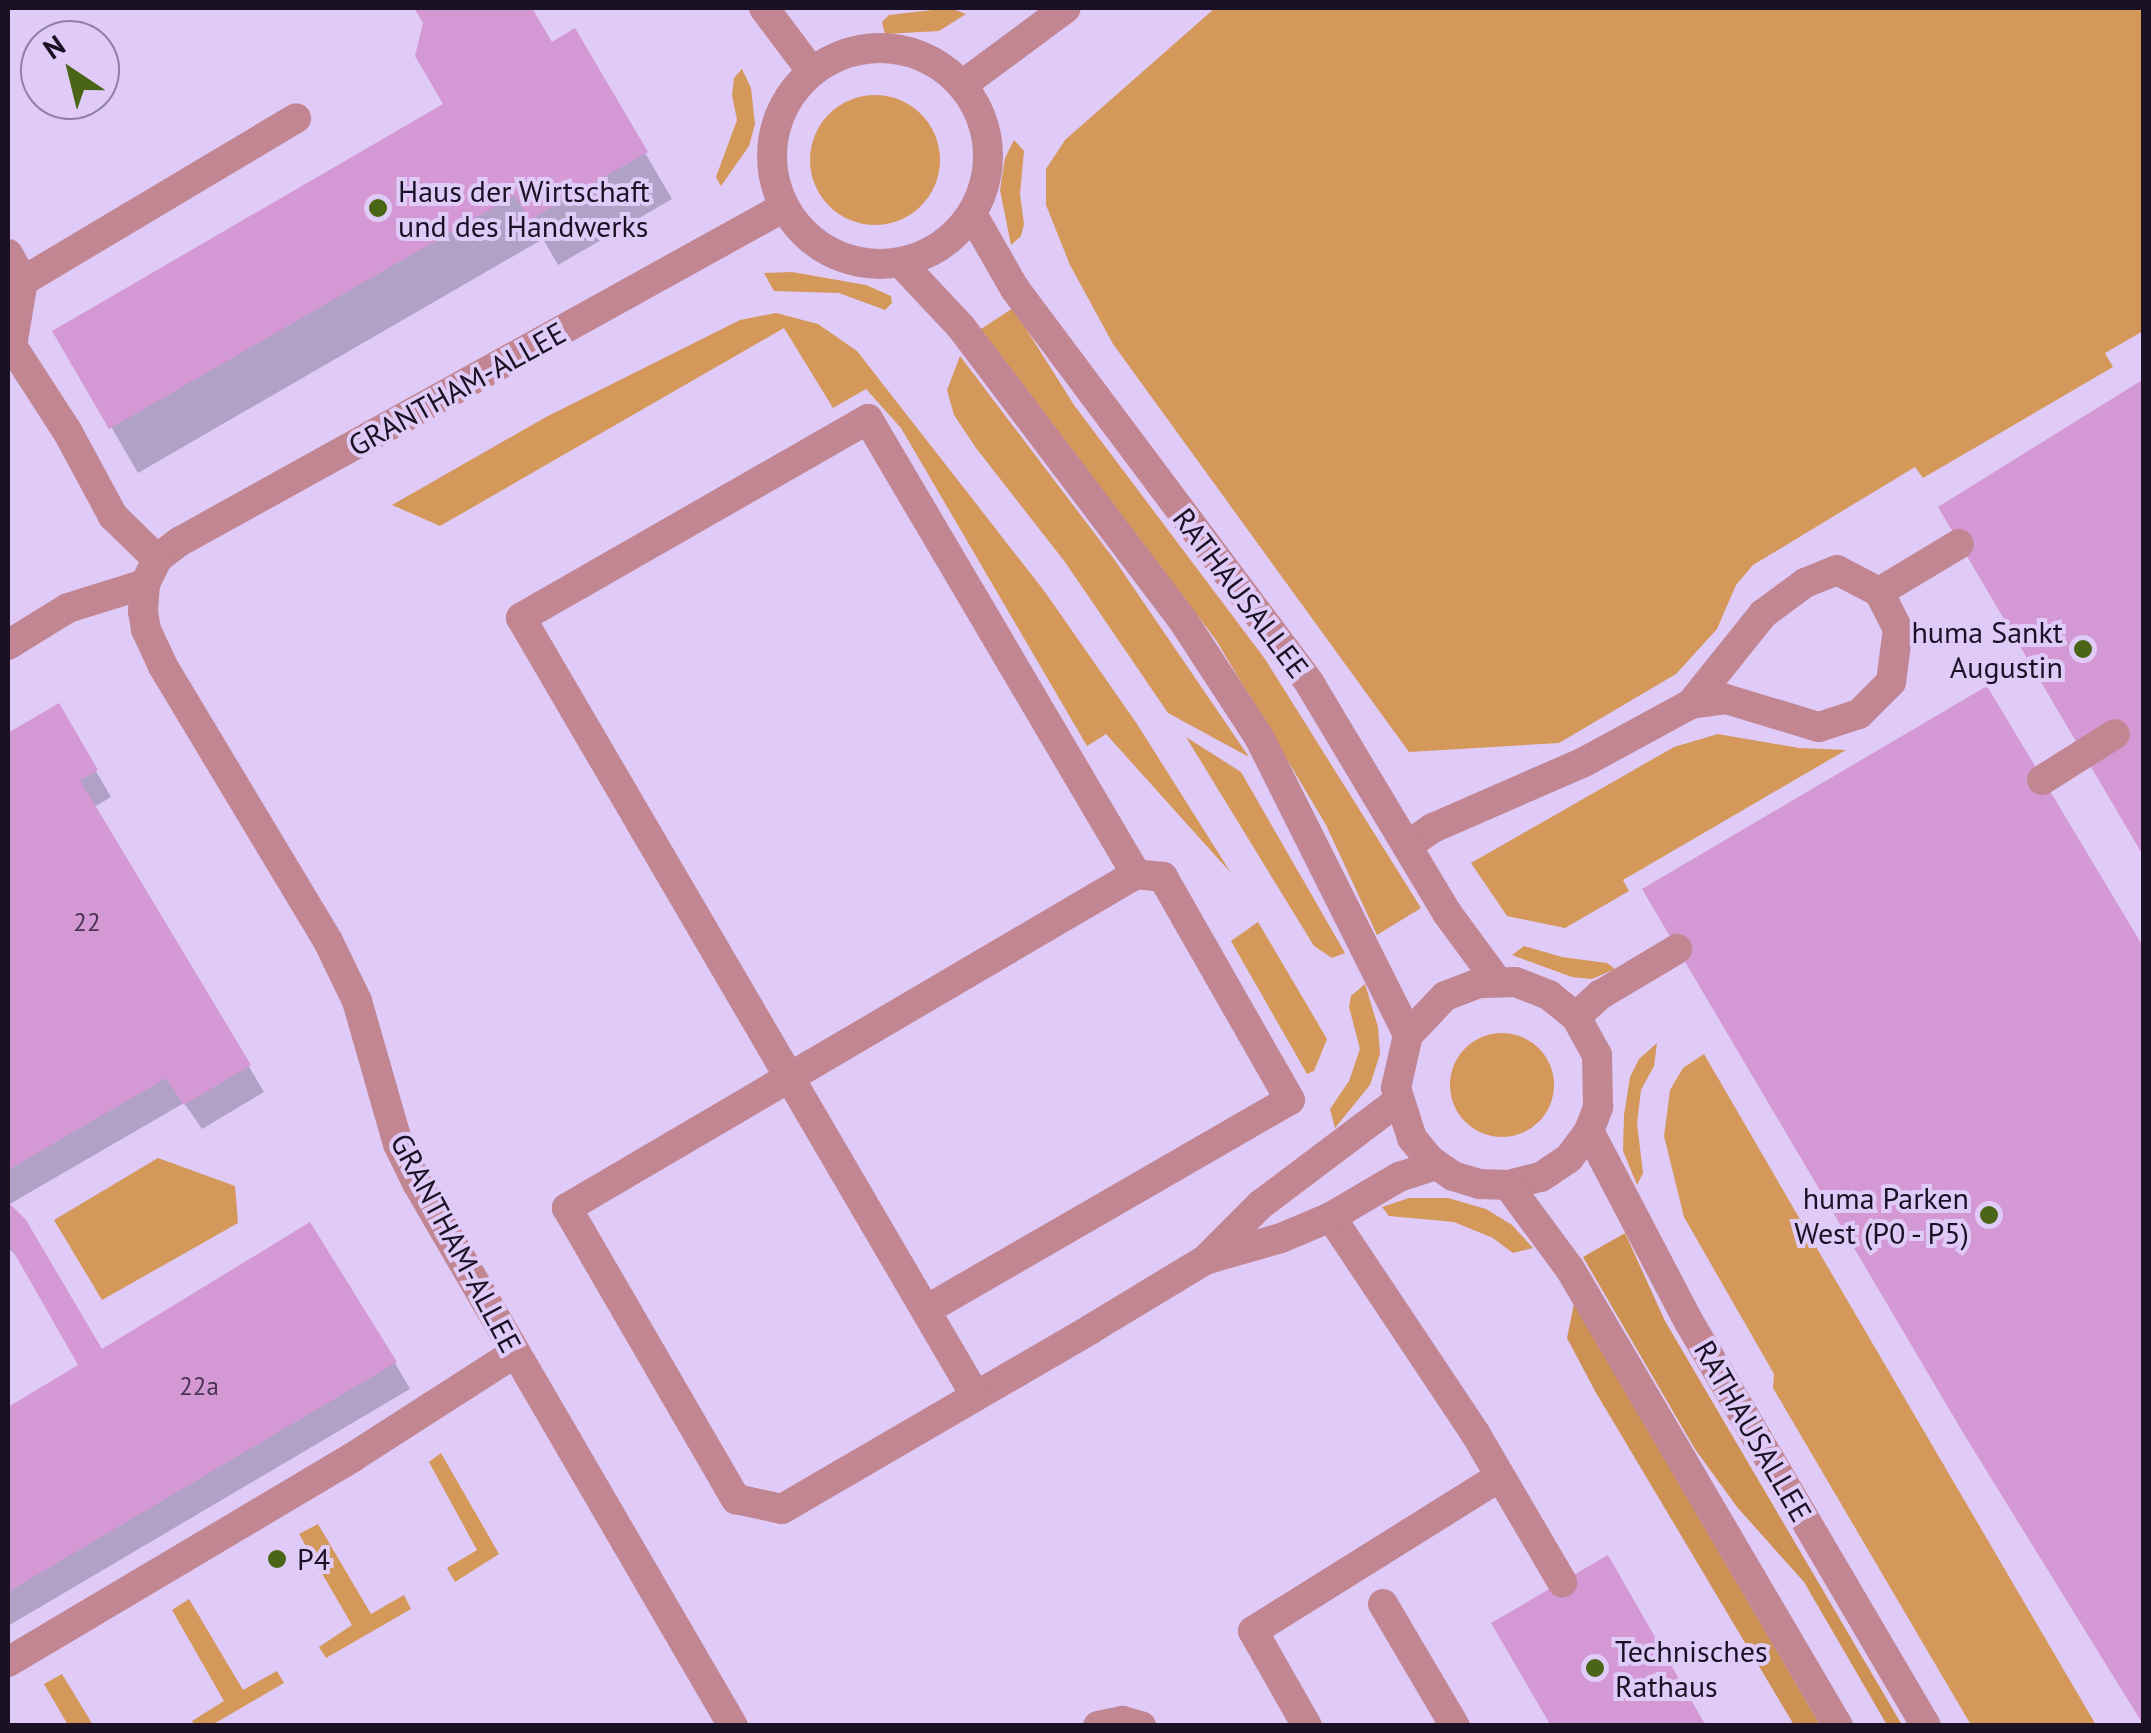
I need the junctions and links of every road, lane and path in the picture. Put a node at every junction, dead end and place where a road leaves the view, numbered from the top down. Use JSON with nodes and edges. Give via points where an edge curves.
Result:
{"nodes":[{"id":1,"x":764,"y":8,"type":"edge"},
{"id":2,"x":1066,"y":8,"type":"edge"},
{"id":3,"x":812,"y":72,"type":"junction"},
{"id":4,"x":962,"y":85,"type":"junction"},
{"id":5,"x":296,"y":118,"type":"dead end"},
{"id":6,"x":784,"y":208,"type":"junction"},
{"id":7,"x":972,"y":214,"type":"junction"},
{"id":8,"x":8,"y":254,"type":"edge"},
{"id":9,"x":901,"y":262,"type":"junction"},
{"id":10,"x":23,"y":281,"type":"junction"},
{"id":11,"x":1959,"y":544,"type":"dead end"},
{"id":12,"x":151,"y":571,"type":"junction"},
{"id":13,"x":1878,"y":592,"type":"junction"},
{"id":14,"x":8,"y":644,"type":"edge"},
{"id":15,"x":1691,"y":704,"type":"junction"},
{"id":16,"x":2115,"y":734,"type":"dead end"},
{"id":17,"x":2042,"y":780,"type":"dead end"},
{"id":18,"x":1407,"y":846,"type":"junction"},
{"id":19,"x":1136,"y":874,"type":"junction"},
{"id":20,"x":1677,"y":948,"type":"dead end"},
{"id":21,"x":1497,"y":981,"type":"junction"},
{"id":22,"x":1576,"y":1017,"type":"junction"},
{"id":23,"x":1408,"y":1036,"type":"junction"},
{"id":24,"x":789,"y":1076,"type":"junction"},
{"id":25,"x":1398,"y":1102,"type":"junction"},
{"id":26,"x":1589,"y":1132,"type":"junction"},
{"id":27,"x":1436,"y":1165,"type":"junction"},
{"id":28,"x":1508,"y":1185,"type":"junction"},
{"id":29,"x":1331,"y":1217,"type":"junction"},
{"id":30,"x":1205,"y":1260,"type":"junction"},
{"id":31,"x":926,"y":1310,"type":"junction"},
{"id":32,"x":515,"y":1353,"type":"junction"},
{"id":33,"x":976,"y":1395,"type":"junction"},
{"id":34,"x":1499,"y":1477,"type":"junction"},
{"id":35,"x":1562,"y":1582,"type":"dead end"},
{"id":36,"x":1383,"y":1604,"type":"dead end"},
{"id":37,"x":8,"y":1662,"type":"edge"},
{"id":38,"x":734,"y":1726,"type":"edge"},
{"id":39,"x":1098,"y":1726,"type":"edge"},
{"id":40,"x":1140,"y":1726,"type":"edge"},
{"id":41,"x":1307,"y":1726,"type":"edge"},
{"id":42,"x":1455,"y":1726,"type":"edge"},
{"id":43,"x":1838,"y":1726,"type":"edge"},
{"id":44,"x":1926,"y":1726,"type":"edge"}],
"edges":[{"from":1,"to":3,"type":"street"},
{"from":2,"to":4,"type":"street"},
{"from":3,"to":4,"type":"street","via":[[850,52],[900,49],[923,56]]},
{"from":3,"to":6,"type":"street","via":[[790,93],[773,136],[772,172]]},
{"from":4,"to":7,"type":"street","via":[[987,137],[985,176]]},
{"from":5,"to":10,"type":"street"},
{"from":6,"to":9,"type":"street","via":[[800,230],[838,256],[858,263]]},
{"from":6,"to":12,"type":"street","name":"GRANTHAM-ALLEE","via":[[179,542]]},
{"from":7,"to":9,"type":"street","via":[[939,247]]},
{"from":7,"to":18,"type":"street","name":"RATHAUSALLEE","via":[[1015,290],[1310,684]]},
{"from":8,"to":10,"type":"street"},
{"from":9,"to":23,"type":"street","via":[[962,327],[1191,634],[1258,737]]},
{"from":10,"to":12,"type":"street","via":[[12,346]]},
{"from":11,"to":13,"type":"street"},
{"from":12,"to":14,"type":"street","name":"GRANTHAM-ALLEE"},
{"from":12,"to":32,"type":"street","name":"GRANTHAM-ALLEE","via":[[143,611],[154,648],[328,941],[357,1000],[398,1144]]},
{"from":13,"to":15,"type":"street","via":[[1837,570],[1805,583],[1763,614]]},
{"from":13,"to":15,"type":"street","via":[[1898,629],[1890,682],[1859,714],[1819,726],[1726,700]]},
{"from":15,"to":18,"type":"street"},
{"from":16,"to":17,"type":"street"},
{"from":18,"to":21,"type":"street","name":"RATHAUSALLEE"},
{"from":19,"to":24,"type":"street"},
{"from":19,"to":24,"type":"street","via":[[868,418],[554,599],[522,618]]},
{"from":19,"to":31,"type":"street","via":[[1163,877],[1290,1100]]},
{"from":20,"to":22,"type":"street"},
{"from":21,"to":22,"type":"street","via":[[1549,994]]},
{"from":21,"to":23,"type":"street","via":[[1445,996]]},
{"from":22,"to":26,"type":"street","via":[[1600,1069]]},
{"from":23,"to":25,"type":"street","via":[[1399,1061]]},
{"from":24,"to":31,"type":"street"},
{"from":24,"to":33,"type":"street","via":[[567,1208],[736,1499],[782,1509]]},
{"from":25,"to":27,"type":"street","via":[[1412,1138]]},
{"from":25,"to":30,"type":"street","via":[[1260,1205]]},
{"from":26,"to":28,"type":"street","via":[[1541,1176]]},
{"from":26,"to":44,"type":"street","name":"RATHAUSALLEE","via":[[1689,1322]]},
{"from":27,"to":28,"type":"street","via":[[1480,1184]]},
{"from":27,"to":29,"type":"street","via":[[1399,1177]]},
{"from":28,"to":43,"type":"street","via":[[1570,1269]]},
{"from":29,"to":30,"type":"street"},
{"from":29,"to":34,"type":"street"},
{"from":30,"to":33,"type":"street"},
{"from":31,"to":33,"type":"street"},
{"from":32,"to":37,"type":"street"},
{"from":32,"to":38,"type":"street","name":"GRANTHAM-ALLEE"},
{"from":34,"to":35,"type":"street"},
{"from":34,"to":41,"type":"street","via":[[1253,1631]]},
{"from":36,"to":42,"type":"street"},
{"from":39,"to":40,"type":"street","via":[[1122,1720]]}]}
